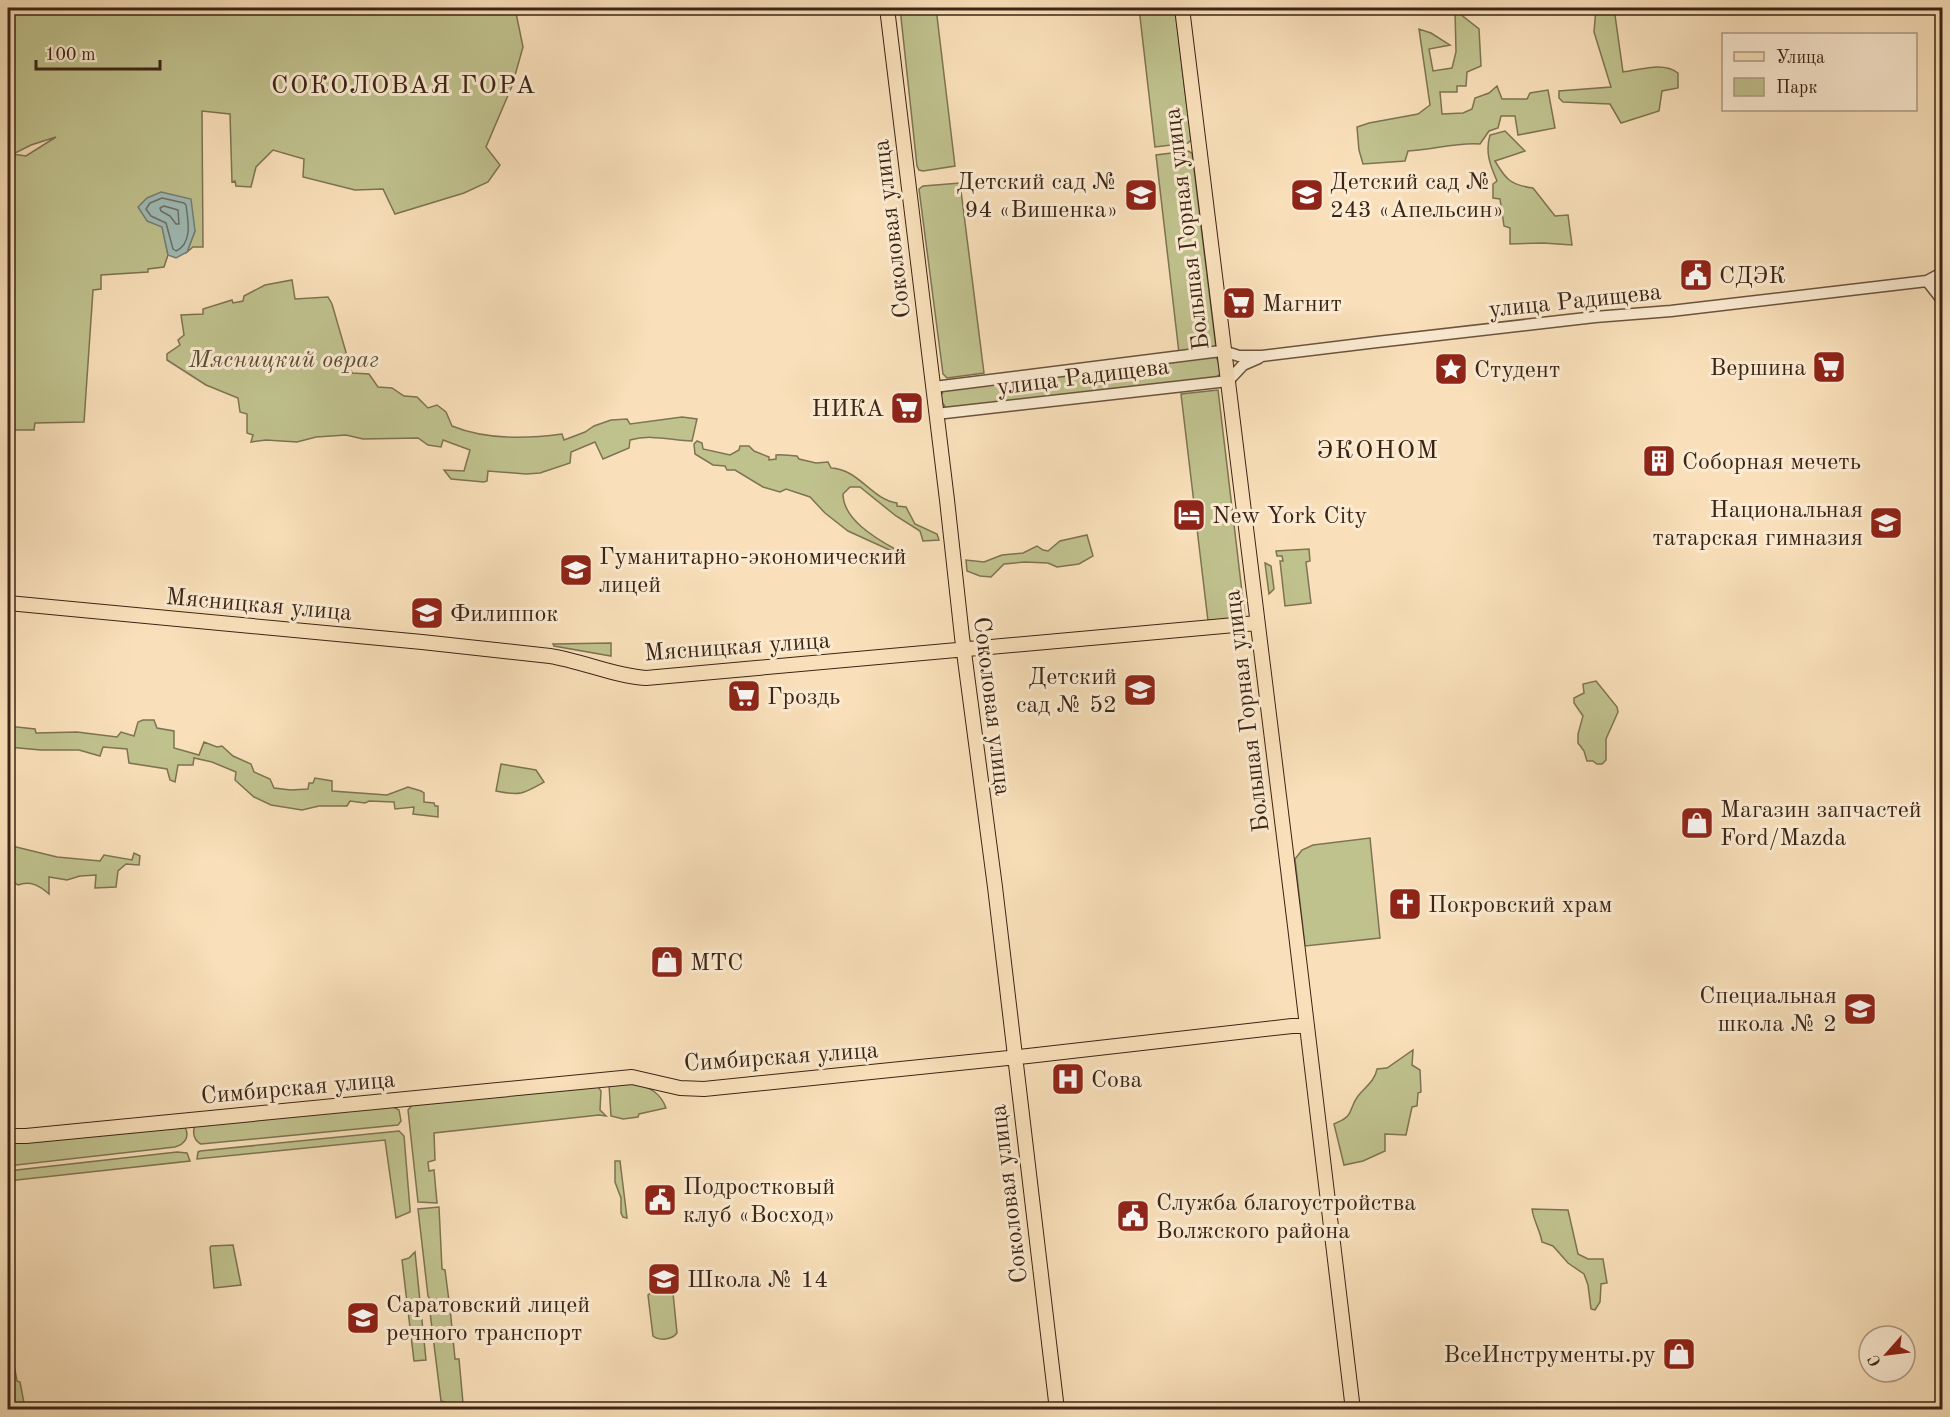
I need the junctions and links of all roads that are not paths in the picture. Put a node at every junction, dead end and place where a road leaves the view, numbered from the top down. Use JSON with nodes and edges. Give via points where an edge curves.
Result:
{"nodes":[{"id":1,"x":887,"y":8,"type":"edge"},
{"id":2,"x":1182,"y":8,"type":"edge"},
{"id":3,"x":1942,"y":273,"type":"edge"},
{"id":4,"x":1928,"y":281,"type":"junction"},
{"id":5,"x":1942,"y":282,"type":"edge"},
{"id":6,"x":1942,"y":300,"type":"edge"},
{"id":7,"x":1223,"y":351,"type":"junction"},
{"id":8,"x":1262,"y":356,"type":"junction"},
{"id":9,"x":1228,"y":381,"type":"junction"},
{"id":10,"x":934,"y":387,"type":"junction"},
{"id":11,"x":936,"y":414,"type":"junction"},
{"id":12,"x":8,"y":603,"type":"edge"},
{"id":13,"x":1257,"y":623,"type":"junction"},
{"id":14,"x":963,"y":649,"type":"junction"},
{"id":15,"x":1307,"y":1026,"type":"junction"},
{"id":16,"x":1015,"y":1057,"type":"junction"},
{"id":17,"x":8,"y":1136,"type":"edge"},
{"id":18,"x":1057,"y":1410,"type":"edge"},
{"id":19,"x":1353,"y":1410,"type":"edge"}],
"edges":[{"from":1,"to":10,"type":"main road","name":"Соколовая улица"},
{"from":2,"to":7,"type":"main road","name":"Большая Горная улица"},
{"from":3,"to":4,"type":"street"},
{"from":4,"to":6,"type":"street"},
{"from":4,"to":8,"type":"street","name":"улица Радищева"},
{"from":5,"to":6,"type":"street"},
{"from":7,"to":8,"type":"street","name":"улица Радищева"},
{"from":7,"to":9,"type":"main road","name":"Большая Горная улица"},
{"from":7,"to":10,"type":"street","name":"улица Радищева"},
{"from":8,"to":9,"type":"street","name":"улица Радищева","via":[[1243,365]]},
{"from":9,"to":11,"type":"street","name":"улица Радищева"},
{"from":9,"to":13,"type":"main road","name":"Большая Горная улица"},
{"from":10,"to":11,"type":"main road","name":"Соколовая улица"},
{"from":11,"to":14,"type":"main road","name":"Соколовая улица"},
{"from":12,"to":14,"type":"main road","name":"Мясницкая улица","via":[[550,656],[646,678]]},
{"from":13,"to":14,"type":"main road","name":"Мясницкая улица"},
{"from":13,"to":15,"type":"main road","name":"Большая Горная улица"},
{"from":14,"to":16,"type":"main road","name":"Соколовая улица"},
{"from":15,"to":16,"type":"main road","name":"Симбирская улица"},
{"from":15,"to":19,"type":"main road","name":"Большая Горная улица"},
{"from":16,"to":17,"type":"main road","name":"Симбирская улица","via":[[704,1089],[632,1077]]},
{"from":16,"to":18,"type":"main road","name":"Соколовая улица"}]}
